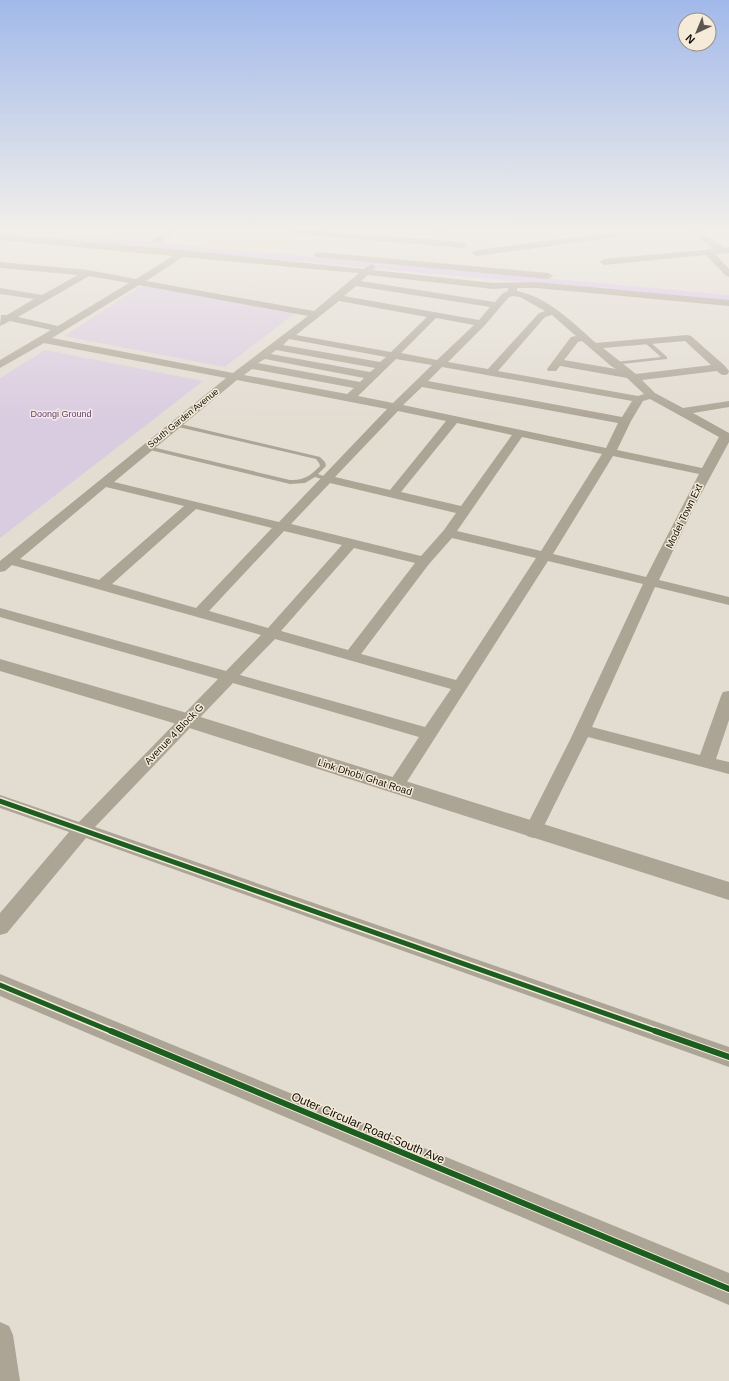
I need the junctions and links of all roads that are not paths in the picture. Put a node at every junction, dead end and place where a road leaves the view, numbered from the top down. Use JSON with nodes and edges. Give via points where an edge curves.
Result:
{"nodes":[{"id":1,"x":27,"y":295,"type":"edge"},
{"id":2,"x":48,"y":295,"type":"edge"},
{"id":3,"x":115,"y":295,"type":"edge"},
{"id":4,"x":216,"y":295,"type":"edge"},
{"id":5,"x":340,"y":295,"type":"edge"},
{"id":6,"x":432,"y":295,"type":"edge"},
{"id":7,"x":506,"y":295,"type":"edge"},
{"id":8,"x":524,"y":295,"type":"edge"},
{"id":9,"x":648,"y":295,"type":"edge"},
{"id":10,"x":43,"y":298,"type":"junction"},
{"id":11,"x":337,"y":298,"type":"junction"},
{"id":12,"x":729,"y":303,"type":"edge"},
{"id":13,"x":498,"y":306,"type":"junction"},
{"id":14,"x":554,"y":312,"type":"junction"},
{"id":15,"x":315,"y":314,"type":"junction"},
{"id":16,"x":434,"y":315,"type":"junction"},
{"id":17,"x":3,"y":319,"type":"edge"},
{"id":18,"x":481,"y":323,"type":"junction"},
{"id":19,"x":59,"y":329,"type":"junction"},
{"id":20,"x":287,"y":336,"type":"junction"},
{"id":21,"x":584,"y":338,"type":"junction"},
{"id":22,"x":42,"y":339,"type":"junction"},
{"id":23,"x":646,"y":342,"type":"junction"},
{"id":24,"x":274,"y":346,"type":"junction"},
{"id":25,"x":595,"y":346,"type":"junction"},
{"id":26,"x":262,"y":355,"type":"junction"},
{"id":27,"x":394,"y":355,"type":"junction"},
{"id":28,"x":558,"y":362,"type":"junction"},
{"id":29,"x":441,"y":363,"type":"junction"},
{"id":30,"x":615,"y":364,"type":"junction"},
{"id":31,"x":0,"y":365,"type":"edge"},
{"id":32,"x":250,"y":365,"type":"junction"},
{"id":33,"x":383,"y":366,"type":"junction"},
{"id":34,"x":725,"y":370,"type":"edge"},
{"id":35,"x":491,"y":372,"type":"junction"},
{"id":36,"x":372,"y":376,"type":"junction"},
{"id":37,"x":632,"y":376,"type":"junction"},
{"id":38,"x":234,"y":377,"type":"junction"},
{"id":39,"x":542,"y":381,"type":"junction"},
{"id":40,"x":420,"y":383,"type":"junction"},
{"id":41,"x":361,"y":386,"type":"junction"},
{"id":42,"x":645,"y":397,"type":"junction"},
{"id":43,"x":350,"y":398,"type":"junction"},
{"id":44,"x":729,"y":404,"type":"edge"},
{"id":45,"x":396,"y":407,"type":"junction"},
{"id":46,"x":682,"y":412,"type":"junction"},
{"id":47,"x":454,"y":419,"type":"junction"},
{"id":48,"x":625,"y":421,"type":"junction"},
{"id":49,"x":176,"y":425,"type":"junction"},
{"id":50,"x":520,"y":432,"type":"junction"},
{"id":51,"x":727,"y":437,"type":"edge"},
{"id":52,"x":148,"y":448,"type":"junction"},
{"id":53,"x":610,"y":451,"type":"junction"},
{"id":54,"x":705,"y":472,"type":"junction"},
{"id":55,"x":314,"y":475,"type":"junction"},
{"id":56,"x":328,"y":478,"type":"junction"},
{"id":57,"x":104,"y":483,"type":"junction"},
{"id":58,"x":393,"y":494,"type":"junction"},
{"id":59,"x":193,"y":505,"type":"junction"},
{"id":60,"x":464,"y":511,"type":"junction"},
{"id":61,"x":284,"y":526,"type":"junction"},
{"id":62,"x":449,"y":533,"type":"junction"},
{"id":63,"x":351,"y":543,"type":"junction"},
{"id":64,"x":544,"y":557,"type":"junction"},
{"id":65,"x":424,"y":561,"type":"junction"},
{"id":66,"x":5,"y":564,"type":"edge"},
{"id":67,"x":650,"y":583,"type":"junction"},
{"id":68,"x":102,"y":585,"type":"junction"},
{"id":69,"x":729,"y":601,"type":"edge"},
{"id":70,"x":0,"y":612,"type":"edge"},
{"id":71,"x":200,"y":612,"type":"junction"},
{"id":72,"x":272,"y":633,"type":"junction"},
{"id":73,"x":352,"y":655,"type":"junction"},
{"id":74,"x":0,"y":665,"type":"edge"},
{"id":75,"x":230,"y":676,"type":"junction"},
{"id":76,"x":459,"y":686,"type":"junction"},
{"id":77,"x":728,"y":699,"type":"edge"},
{"id":78,"x":187,"y":720,"type":"junction"},
{"id":79,"x":583,"y":730,"type":"junction"},
{"id":80,"x":429,"y":734,"type":"junction"},
{"id":81,"x":706,"y":762,"type":"junction"},
{"id":82,"x":729,"y":768,"type":"edge"},
{"id":83,"x":395,"y":787,"type":"junction"},
{"id":84,"x":0,"y":801,"type":"edge"},
{"id":85,"x":81,"y":831,"type":"junction"},
{"id":86,"x":533,"y":831,"type":"junction"},
{"id":87,"x":729,"y":891,"type":"edge"},
{"id":88,"x":0,"y":927,"type":"edge"},
{"id":89,"x":0,"y":985,"type":"edge"},
{"id":90,"x":729,"y":1057,"type":"edge"},
{"id":91,"x":729,"y":1288,"type":"edge"},
{"id":92,"x":0,"y":1335,"type":"edge"},
{"id":93,"x":6,"y":1381,"type":"edge"}],
"edges":[{"from":1,"to":10,"type":"street"},
{"from":2,"to":10,"type":"street"},
{"from":3,"to":19,"type":"street"},
{"from":4,"to":15,"type":"street"},
{"from":5,"to":11,"type":"street","name":"South Garden Avenue"},
{"from":6,"to":13,"type":"street"},
{"from":7,"to":13,"type":"street"},
{"from":8,"to":14,"type":"street","name":"Model Town Ext"},
{"from":9,"to":12,"type":"street"},
{"from":10,"to":17,"type":"street"},
{"from":11,"to":15,"type":"street","name":"South Garden Avenue"},
{"from":11,"to":16,"type":"street"},
{"from":13,"to":18,"type":"street"},
{"from":14,"to":21,"type":"street","name":"Model Town Ext"},
{"from":14,"to":35,"type":"street","via":[[542,315]]},
{"from":15,"to":20,"type":"street","name":"South Garden Avenue"},
{"from":16,"to":18,"type":"street"},
{"from":16,"to":27,"type":"street"},
{"from":17,"to":19,"type":"street"},
{"from":18,"to":29,"type":"street"},
{"from":19,"to":22,"type":"street"},
{"from":20,"to":24,"type":"street","name":"South Garden Avenue"},
{"from":20,"to":27,"type":"street"},
{"from":21,"to":25,"type":"street","name":"Model Town Ext"},
{"from":21,"to":28,"type":"street","via":[[575,339]]},
{"from":22,"to":31,"type":"street"},
{"from":22,"to":38,"type":"street"},
{"from":23,"to":25,"type":"street"},
{"from":23,"to":30,"type":"lane","via":[[665,358]]},
{"from":23,"to":34,"type":"street","via":[[687,338]]},
{"from":24,"to":26,"type":"street","name":"South Garden Avenue"},
{"from":24,"to":33,"type":"street"},
{"from":25,"to":30,"type":"street","name":"Model Town Ext"},
{"from":26,"to":32,"type":"street","name":"South Garden Avenue"},
{"from":26,"to":36,"type":"street"},
{"from":27,"to":29,"type":"street"},
{"from":27,"to":33,"type":"street"},
{"from":28,"to":37,"type":"street"},
{"from":28,"to":39,"type":"street"},
{"from":29,"to":35,"type":"street"},
{"from":29,"to":40,"type":"street"},
{"from":30,"to":37,"type":"street","name":"Model Town Ext"},
{"from":32,"to":38,"type":"street","name":"South Garden Avenue"},
{"from":32,"to":41,"type":"street"},
{"from":33,"to":36,"type":"street"},
{"from":34,"to":37,"type":"street"},
{"from":35,"to":39,"type":"street"},
{"from":36,"to":41,"type":"street"},
{"from":37,"to":42,"type":"street","name":"Model Town Ext"},
{"from":38,"to":43,"type":"street"},
{"from":38,"to":49,"type":"street","name":"South Garden Avenue"},
{"from":39,"to":42,"type":"street"},
{"from":40,"to":45,"type":"street"},
{"from":40,"to":48,"type":"street"},
{"from":41,"to":43,"type":"street"},
{"from":42,"to":46,"type":"street","name":"Model Town Ext"},
{"from":42,"to":48,"type":"street"},
{"from":43,"to":45,"type":"street"},
{"from":44,"to":46,"type":"street"},
{"from":45,"to":47,"type":"street"},
{"from":45,"to":56,"type":"street"},
{"from":46,"to":51,"type":"street","name":"Model Town Ext"},
{"from":47,"to":50,"type":"street"},
{"from":47,"to":58,"type":"street"},
{"from":48,"to":53,"type":"street"},
{"from":49,"to":52,"type":"street","name":"South Garden Avenue"},
{"from":49,"to":55,"type":"lane","via":[[318,458],[323,466]]},
{"from":50,"to":53,"type":"street"},
{"from":50,"to":60,"type":"street"},
{"from":51,"to":54,"type":"street","name":"Model Town Ext"},
{"from":52,"to":55,"type":"lane","via":[[290,482],[299,483]]},
{"from":52,"to":57,"type":"street","name":"South Garden Avenue"},
{"from":53,"to":54,"type":"street"},
{"from":53,"to":64,"type":"street"},
{"from":54,"to":67,"type":"street","name":"Model Town Ext"},
{"from":55,"to":56,"type":"lane"},
{"from":56,"to":58,"type":"street"},
{"from":56,"to":61,"type":"street"},
{"from":57,"to":59,"type":"street"},
{"from":57,"to":66,"type":"street","name":"South Garden Avenue"},
{"from":58,"to":60,"type":"street"},
{"from":59,"to":61,"type":"street"},
{"from":59,"to":68,"type":"street"},
{"from":60,"to":62,"type":"street"},
{"from":61,"to":63,"type":"street"},
{"from":61,"to":71,"type":"street"},
{"from":62,"to":64,"type":"street"},
{"from":62,"to":65,"type":"street"},
{"from":63,"to":65,"type":"street"},
{"from":63,"to":72,"type":"street","name":"Avenue 4 Block G"},
{"from":64,"to":67,"type":"street"},
{"from":64,"to":76,"type":"street"},
{"from":65,"to":73,"type":"street"},
{"from":66,"to":68,"type":"street"},
{"from":67,"to":69,"type":"street"},
{"from":67,"to":79,"type":"street","name":"Model Town Ext"},
{"from":68,"to":71,"type":"street"},
{"from":70,"to":75,"type":"street"},
{"from":71,"to":72,"type":"street"},
{"from":72,"to":73,"type":"street"},
{"from":72,"to":75,"type":"street","name":"Avenue 4 Block G"},
{"from":73,"to":76,"type":"street"},
{"from":74,"to":78,"type":"street","name":"Link Dhobi Ghat Road"},
{"from":75,"to":78,"type":"street","name":"Avenue 4 Block G"},
{"from":75,"to":80,"type":"street"},
{"from":76,"to":80,"type":"street"},
{"from":77,"to":81,"type":"street"},
{"from":78,"to":83,"type":"street","name":"Link Dhobi Ghat Road"},
{"from":78,"to":85,"type":"street","name":"Avenue 4 Block G"},
{"from":79,"to":81,"type":"street"},
{"from":79,"to":86,"type":"street","name":"Model Town Ext"},
{"from":80,"to":83,"type":"street"},
{"from":81,"to":82,"type":"street"},
{"from":83,"to":86,"type":"street","name":"Link Dhobi Ghat Road"},
{"from":84,"to":85,"type":"street"},
{"from":85,"to":88,"type":"street","name":"Avenue 4 Block G"},
{"from":85,"to":90,"type":"street"},
{"from":86,"to":87,"type":"street","name":"Link Dhobi Ghat Road"},
{"from":89,"to":91,"type":"street","name":"Outer Circular Road-South Ave"},
{"from":92,"to":93,"type":"street"}]}
